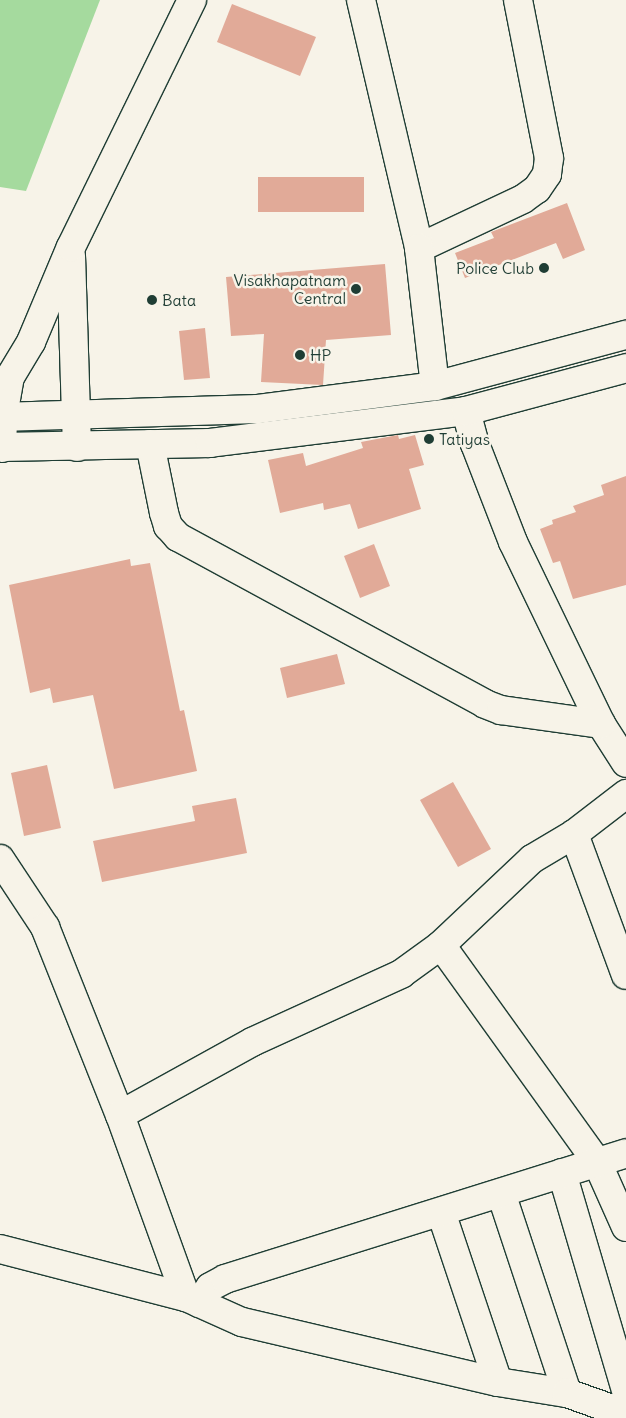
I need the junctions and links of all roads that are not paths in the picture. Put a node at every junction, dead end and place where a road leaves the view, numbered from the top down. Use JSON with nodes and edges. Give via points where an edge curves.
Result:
{"nodes":[{"id":1,"x":192,"y":0,"type":"edge"},
{"id":2,"x":361,"y":0,"type":"edge"},
{"id":3,"x":518,"y":0,"type":"edge"},
{"id":4,"x":71,"y":247,"type":"junction"},
{"id":5,"x":419,"y":248,"type":"junction"},
{"id":6,"x":626,"y":335,"type":"edge"},
{"id":7,"x":626,"y":368,"type":"edge"},
{"id":8,"x":435,"y":386,"type":"junction"},
{"id":9,"x":466,"y":411,"type":"junction"},
{"id":10,"x":77,"y":412,"type":"junction"},
{"id":11,"x":1,"y":416,"type":"edge"},
{"id":12,"x":150,"y":444,"type":"junction"},
{"id":13,"x":77,"y":446,"type":"junction"},
{"id":14,"x":1,"y":448,"type":"edge"},
{"id":15,"x":601,"y":724,"type":"junction"},
{"id":16,"x":626,"y":763,"type":"edge"},
{"id":17,"x":626,"y":794,"type":"edge"},
{"id":18,"x":574,"y":834,"type":"junction"},
{"id":19,"x":0,"y":859,"type":"edge"},
{"id":20,"x":440,"y":944,"type":"junction"},
{"id":21,"x":626,"y":975,"type":"edge"},
{"id":22,"x":120,"y":1115,"type":"junction"},
{"id":23,"x":626,"y":1153,"type":"edge"},
{"id":24,"x":597,"y":1162,"type":"junction"},
{"id":25,"x":562,"y":1173,"type":"junction"},
{"id":26,"x":502,"y":1194,"type":"junction"},
{"id":27,"x":441,"y":1212,"type":"junction"},
{"id":28,"x":626,"y":1227,"type":"edge"},
{"id":29,"x":0,"y":1249,"type":"edge"},
{"id":30,"x":193,"y":1300,"type":"junction"},
{"id":31,"x":498,"y":1382,"type":"junction"},
{"id":32,"x":626,"y":1390,"type":"edge"},
{"id":33,"x":566,"y":1393,"type":"junction"},
{"id":34,"x":626,"y":1414,"type":"edge"}],
"edges":[{"from":1,"to":4,"type":"street"},
{"from":2,"to":5,"type":"street"},
{"from":3,"to":5,"type":"street","via":[[549,158],[547,174],[537,189],[523,199]]},
{"from":4,"to":10,"type":"street"},
{"from":4,"to":11,"type":"street","via":[[31,342],[10,378]]},
{"from":5,"to":8,"type":"street"},
{"from":6,"to":8,"type":"street"},
{"from":7,"to":9,"type":"street"},
{"from":8,"to":10,"type":"street","via":[[258,409],[167,414]]},
{"from":9,"to":12,"type":"street","via":[[210,443]]},
{"from":9,"to":15,"type":"street","via":[[475,444],[513,542]]},
{"from":10,"to":11,"type":"street"},
{"from":10,"to":13,"type":"street"},
{"from":11,"to":14,"type":"street"},
{"from":12,"to":13,"type":"street"},
{"from":12,"to":15,"type":"street","via":[[164,513],[168,526],[178,537],[485,704],[501,710]]},
{"from":13,"to":14,"type":"street"},
{"from":15,"to":16,"type":"street"},
{"from":17,"to":18,"type":"street"},
{"from":18,"to":20,"type":"street","via":[[532,859]]},
{"from":18,"to":21,"type":"street"},
{"from":19,"to":22,"type":"street","via":[[45,927]]},
{"from":20,"to":22,"type":"street","via":[[401,974],[252,1042]]},
{"from":20,"to":24,"type":"street"},
{"from":22,"to":30,"type":"street"},
{"from":23,"to":24,"type":"street"},
{"from":24,"to":25,"type":"street"},
{"from":24,"to":28,"type":"street"},
{"from":25,"to":26,"type":"street"},
{"from":25,"to":32,"type":"street"},
{"from":26,"to":27,"type":"street"},
{"from":26,"to":33,"type":"street"},
{"from":27,"to":30,"type":"street","via":[[225,1279]]},
{"from":27,"to":31,"type":"street"},
{"from":29,"to":30,"type":"street"},
{"from":30,"to":31,"type":"street","via":[[242,1322]]},
{"from":31,"to":33,"type":"street"},
{"from":33,"to":34,"type":"street"}]}
